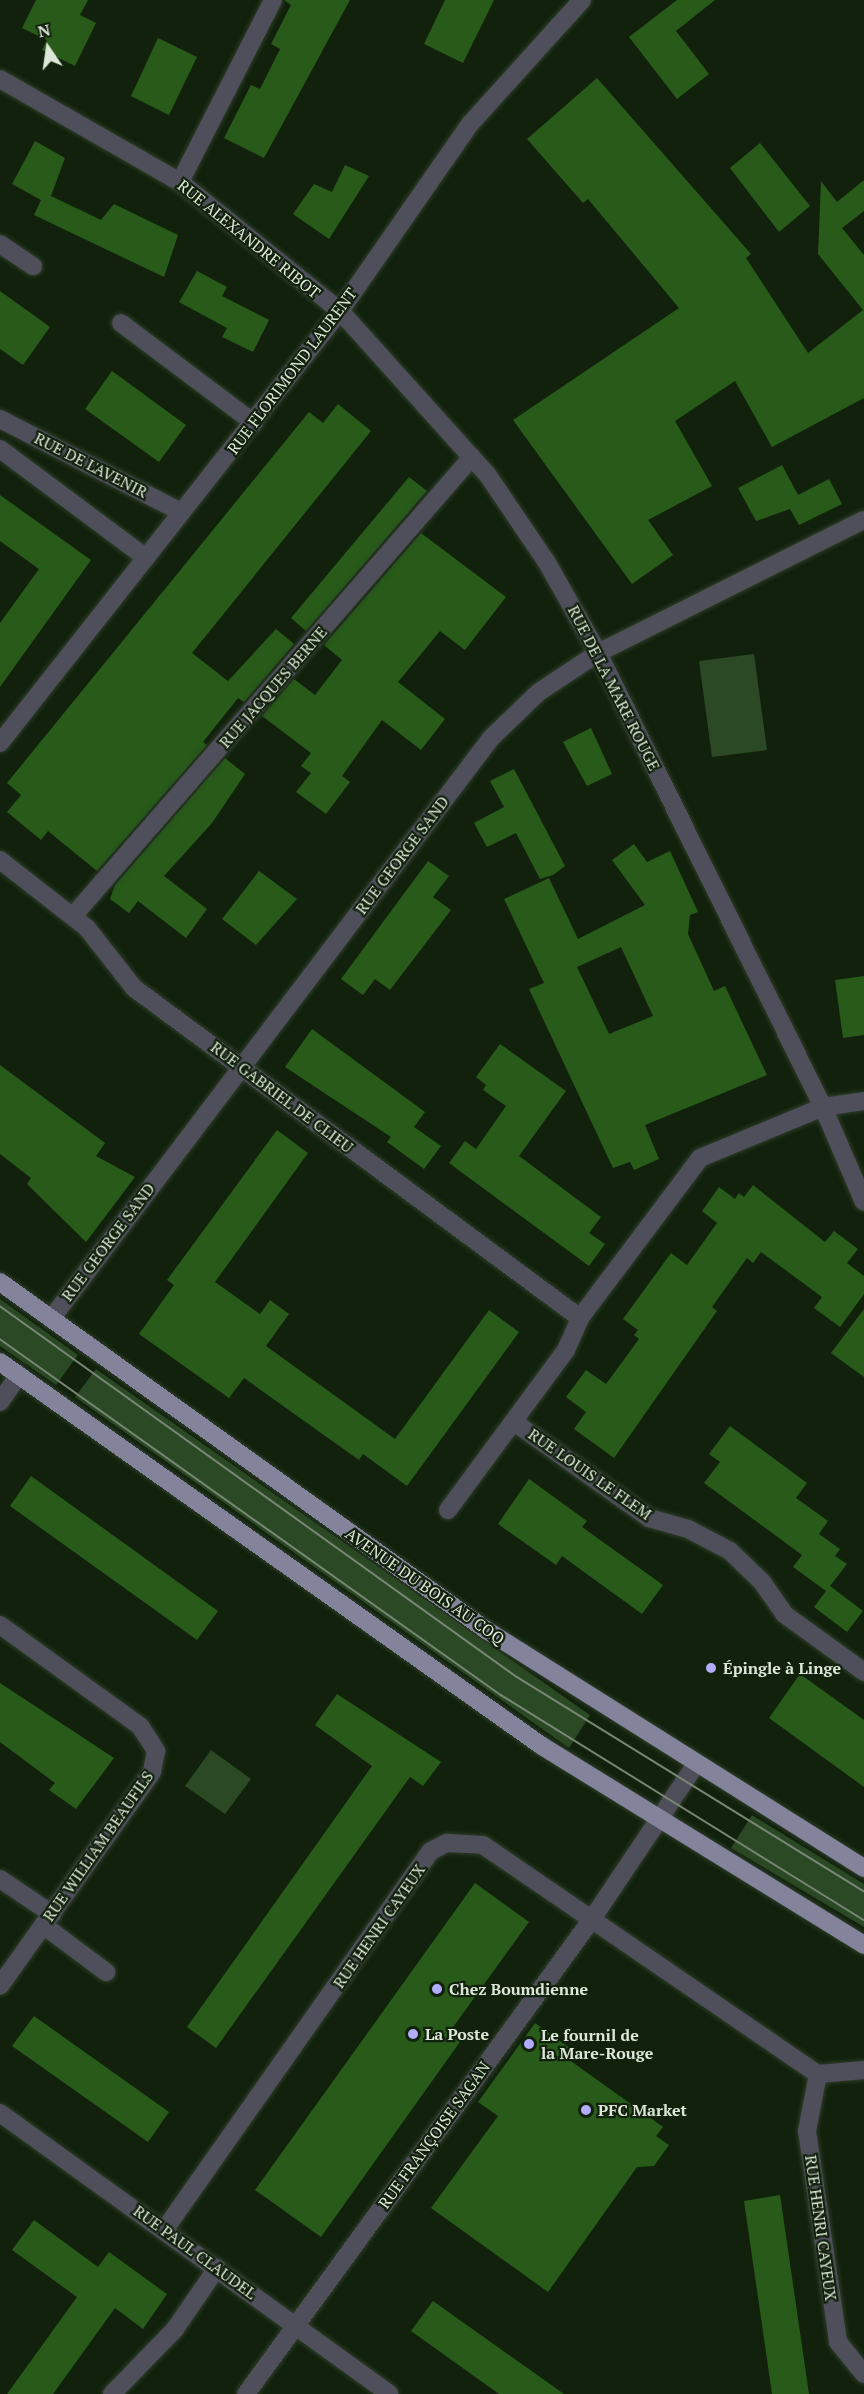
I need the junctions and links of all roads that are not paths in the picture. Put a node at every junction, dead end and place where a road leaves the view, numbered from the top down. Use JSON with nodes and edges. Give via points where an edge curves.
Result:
{"nodes":[{"id":1,"x":273,"y":0,"type":"edge"},
{"id":2,"x":582,"y":0,"type":"edge"},
{"id":3,"x":0,"y":79,"type":"edge"},
{"id":4,"x":180,"y":182,"type":"junction"},
{"id":5,"x":0,"y":244,"type":"edge"},
{"id":6,"x":33,"y":266,"type":"dead end"},
{"id":7,"x":340,"y":311,"type":"junction"},
{"id":8,"x":121,"y":323,"type":"dead end"},
{"id":9,"x":0,"y":418,"type":"edge"},
{"id":10,"x":254,"y":423,"type":"junction"},
{"id":11,"x":0,"y":449,"type":"edge"},
{"id":12,"x":472,"y":457,"type":"junction"},
{"id":13,"x":182,"y":512,"type":"junction"},
{"id":14,"x":864,"y":520,"type":"edge"},
{"id":15,"x":146,"y":558,"type":"junction"},
{"id":16,"x":598,"y":653,"type":"junction"},
{"id":17,"x":0,"y":743,"type":"edge"},
{"id":18,"x":0,"y":860,"type":"edge"},
{"id":19,"x":73,"y":916,"type":"junction"},
{"id":20,"x":241,"y":1066,"type":"junction"},
{"id":21,"x":864,"y":1101,"type":"edge"},
{"id":22,"x":823,"y":1107,"type":"junction"},
{"id":23,"x":864,"y":1202,"type":"edge"},
{"id":24,"x":0,"y":1282,"type":"edge"},
{"id":25,"x":580,"y":1318,"type":"junction"},
{"id":26,"x":51,"y":1319,"type":"junction"},
{"id":27,"x":0,"y":1362,"type":"edge"},
{"id":28,"x":19,"y":1375,"type":"junction"},
{"id":29,"x":0,"y":1402,"type":"edge"},
{"id":30,"x":514,"y":1422,"type":"junction"},
{"id":31,"x":448,"y":1510,"type":"dead end"},
{"id":32,"x":2,"y":1633,"type":"edge"},
{"id":33,"x":864,"y":1672,"type":"edge"},
{"id":34,"x":695,"y":1766,"type":"junction"},
{"id":35,"x":660,"y":1819,"type":"junction"},
{"id":36,"x":864,"y":1868,"type":"edge"},
{"id":37,"x":0,"y":1879,"type":"edge"},
{"id":38,"x":592,"y":1919,"type":"junction"},
{"id":39,"x":47,"y":1920,"type":"junction"},
{"id":40,"x":864,"y":1945,"type":"edge"},
{"id":41,"x":106,"y":1972,"type":"dead end"},
{"id":42,"x":0,"y":1986,"type":"edge"},
{"id":43,"x":864,"y":2070,"type":"edge"},
{"id":44,"x":818,"y":2074,"type":"junction"},
{"id":45,"x":0,"y":2113,"type":"edge"},
{"id":46,"x":165,"y":2229,"type":"junction"},
{"id":47,"x":217,"y":2268,"type":"junction"},
{"id":48,"x":295,"y":2326,"type":"junction"},
{"id":49,"x":864,"y":2374,"type":"edge"},
{"id":50,"x":112,"y":2394,"type":"edge"},
{"id":51,"x":246,"y":2394,"type":"edge"},
{"id":52,"x":389,"y":2394,"type":"edge"}],
"edges":[{"from":1,"to":4,"type":"street"},
{"from":2,"to":7,"type":"street","name":"RUE FLORIMOND LAURENT","via":[[470,124]]},
{"from":3,"to":4,"type":"street","name":"RUE ALEXANDRE RIBOT"},
{"from":4,"to":7,"type":"street","name":"RUE ALEXANDRE RIBOT"},
{"from":5,"to":6,"type":"street"},
{"from":7,"to":10,"type":"street","name":"RUE FLORIMOND LAURENT"},
{"from":7,"to":12,"type":"street","name":"RUE DE LA MARE ROUGE"},
{"from":8,"to":10,"type":"street"},
{"from":9,"to":13,"type":"street","name":"RUE DE L'AVENIR"},
{"from":10,"to":13,"type":"street","name":"RUE FLORIMOND LAURENT"},
{"from":11,"to":15,"type":"street","name":"RUE DE L'AVENIR"},
{"from":12,"to":16,"type":"street","name":"RUE DE LA MARE ROUGE","via":[[546,561]]},
{"from":12,"to":19,"type":"street","name":"RUE JACQUES BERNE"},
{"from":13,"to":15,"type":"street","name":"RUE FLORIMOND LAURENT"},
{"from":14,"to":16,"type":"street","name":"RUE GEORGE SAND"},
{"from":15,"to":17,"type":"street","name":"RUE FLORIMOND LAURENT"},
{"from":16,"to":20,"type":"street","name":"RUE GEORGE SAND","via":[[539,692],[491,738]]},
{"from":16,"to":22,"type":"street","name":"RUE DE LA MARE ROUGE"},
{"from":18,"to":19,"type":"street","name":"RUE GABRIEL DE CLIEU"},
{"from":19,"to":20,"type":"street","name":"RUE GABRIEL DE CLIEU","via":[[134,988]]},
{"from":20,"to":25,"type":"street","name":"RUE GABRIEL DE CLIEU"},
{"from":20,"to":26,"type":"street","name":"RUE GEORGE SAND"},
{"from":21,"to":22,"type":"street"},
{"from":22,"to":23,"type":"street","name":"RUE DE LA MARE ROUGE"},
{"from":22,"to":25,"type":"street","via":[[700,1158]]},
{"from":24,"to":26,"type":"main road","name":"AVENUE DU BOIS AU COQ"},
{"from":25,"to":30,"type":"street","via":[[566,1350]]},
{"from":26,"to":34,"type":"main road","name":"AVENUE DU BOIS AU COQ","via":[[486,1630]]},
{"from":27,"to":28,"type":"main road"},
{"from":28,"to":29,"type":"street"},
{"from":28,"to":35,"type":"main road","via":[[543,1746]]},
{"from":30,"to":31,"type":"street"},
{"from":30,"to":33,"type":"street","name":"RUE LOUIS LE FLEM","via":[[649,1518],[730,1551],[762,1582],[784,1614]]},
{"from":32,"to":39,"type":"street","name":"RUE WILLIAM BEAUFILS","via":[[140,1726],[156,1751],[152,1772]]},
{"from":34,"to":35,"type":"street","name":"RUE FRANÇOISE SAGAN"},
{"from":34,"to":36,"type":"main road","name":"AVENUE DU BOIS AU COQ"},
{"from":35,"to":38,"type":"street","name":"RUE FRANÇOISE SAGAN"},
{"from":35,"to":40,"type":"main road"},
{"from":37,"to":39,"type":"street"},
{"from":38,"to":44,"type":"street","name":"RUE HENRI CAYEUX"},
{"from":38,"to":46,"type":"street","name":"RUE HENRI CAYEUX","via":[[483,1845],[467,1840],[431,1851]]},
{"from":38,"to":48,"type":"street","name":"RUE FRANÇOISE SAGAN"},
{"from":39,"to":41,"type":"street"},
{"from":39,"to":42,"type":"street","name":"RUE WILLIAM BEAUFILS"},
{"from":43,"to":44,"type":"street"},
{"from":44,"to":49,"type":"street","name":"RUE HENRI CAYEUX","via":[[807,2131],[836,2330],[847,2357]]},
{"from":45,"to":46,"type":"street","name":"RUE PAUL CLAUDEL"},
{"from":46,"to":47,"type":"street","name":"RUE PAUL CLAUDEL"},
{"from":47,"to":48,"type":"street","name":"RUE PAUL CLAUDEL"},
{"from":47,"to":50,"type":"street","via":[[176,2329]]},
{"from":48,"to":51,"type":"street","name":"RUE FRANÇOISE SAGAN"},
{"from":48,"to":52,"type":"street","name":"RUE PAUL CLAUDEL"}]}
